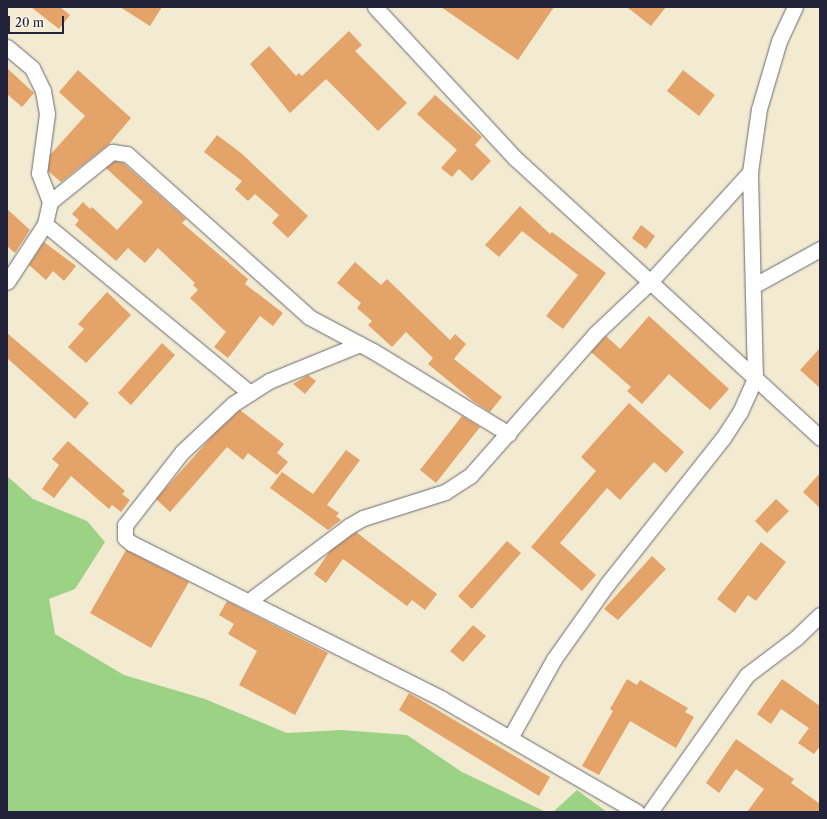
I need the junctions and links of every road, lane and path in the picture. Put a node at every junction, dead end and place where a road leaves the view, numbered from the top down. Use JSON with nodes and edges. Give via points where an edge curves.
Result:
{"nodes":[{"id":1,"x":375,"y":7,"type":"edge"},
{"id":2,"x":795,"y":7,"type":"edge"},
{"id":3,"x":7,"y":47,"type":"edge"},
{"id":4,"x":750,"y":172,"type":"junction"},
{"id":5,"x":50,"y":202,"type":"junction"},
{"id":6,"x":45,"y":224,"type":"junction"},
{"id":7,"x":820,"y":249,"type":"edge"},
{"id":8,"x":7,"y":282,"type":"edge"},
{"id":9,"x":650,"y":282,"type":"junction"},
{"id":10,"x":753,"y":286,"type":"junction"},
{"id":11,"x":360,"y":344,"type":"junction"},
{"id":12,"x":755,"y":378,"type":"junction"},
{"id":13,"x":250,"y":393,"type":"junction"},
{"id":14,"x":509,"y":434,"type":"junction"},
{"id":15,"x":820,"y":438,"type":"edge"},
{"id":16,"x":249,"y":601,"type":"junction"},
{"id":17,"x":820,"y":615,"type":"edge"},
{"id":18,"x":510,"y":738,"type":"junction"},
{"id":19,"x":637,"y":812,"type":"edge"},
{"id":20,"x":650,"y":812,"type":"edge"}],
"edges":[{"from":1,"to":9,"type":"street","via":[[516,159]]},
{"from":2,"to":4,"type":"street","via":[[779,41],[759,109]]},
{"from":3,"to":5,"type":"street","via":[[32,68],[43,91],[47,114],[39,173]]},
{"from":4,"to":9,"type":"street"},
{"from":4,"to":10,"type":"street"},
{"from":5,"to":6,"type":"street"},
{"from":5,"to":11,"type":"street","via":[[112,152],[127,154],[309,317]]},
{"from":6,"to":8,"type":"street"},
{"from":6,"to":13,"type":"street"},
{"from":7,"to":10,"type":"street"},
{"from":9,"to":12,"type":"street"},
{"from":9,"to":14,"type":"street","via":[[595,334]]},
{"from":10,"to":12,"type":"street"},
{"from":11,"to":13,"type":"street","via":[[269,381]]},
{"from":11,"to":14,"type":"street"},
{"from":12,"to":15,"type":"street"},
{"from":12,"to":18,"type":"street","via":[[740,412],[723,438],[608,583],[554,660]]},
{"from":13,"to":16,"type":"street","via":[[201,431],[125,525],[124,531],[125,538],[131,543]]},
{"from":14,"to":16,"type":"street","via":[[470,476],[445,492],[363,518]]},
{"from":16,"to":18,"type":"street","via":[[442,699]]},
{"from":17,"to":20,"type":"street","via":[[796,638],[747,675]]},
{"from":18,"to":19,"type":"street"}]}
